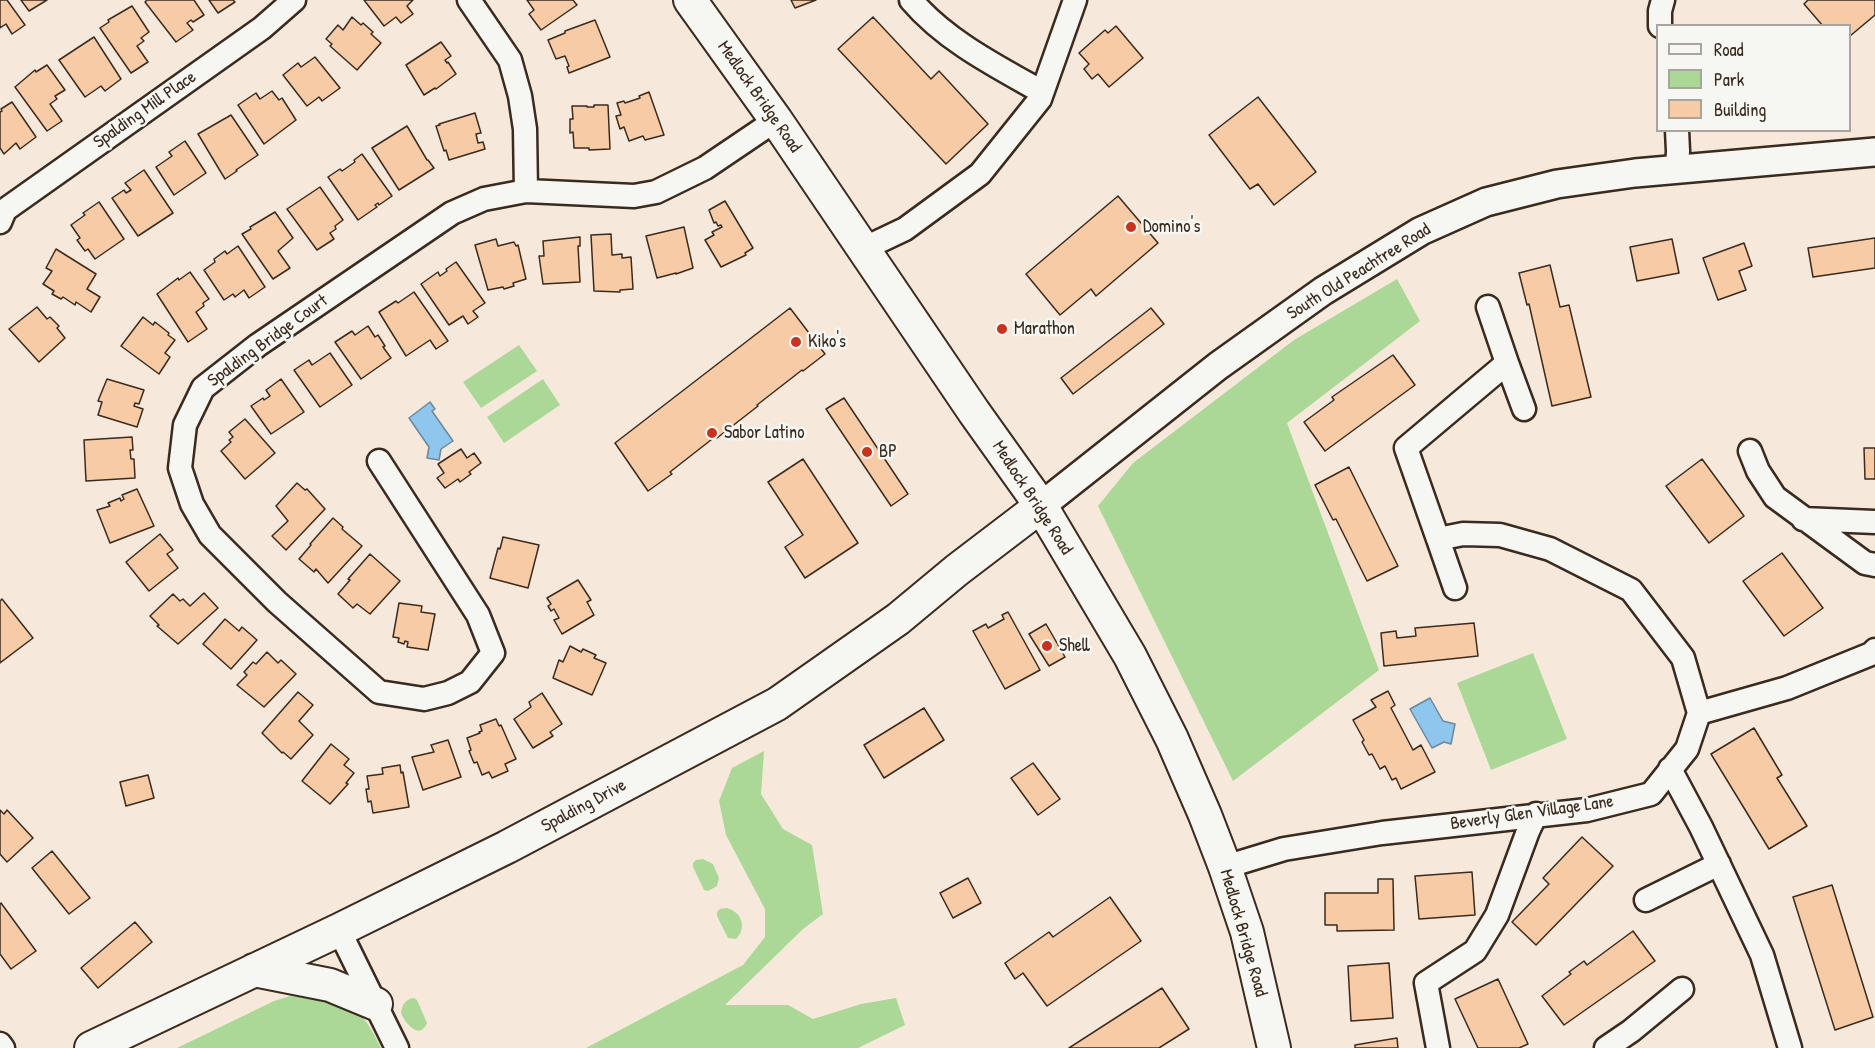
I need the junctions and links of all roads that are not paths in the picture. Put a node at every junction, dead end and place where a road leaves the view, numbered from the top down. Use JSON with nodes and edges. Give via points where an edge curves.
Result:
{"nodes":[{"id":1,"x":294,"y":0,"type":"edge"},
{"id":2,"x":470,"y":0,"type":"edge"},
{"id":3,"x":690,"y":0,"type":"edge"},
{"id":4,"x":910,"y":0,"type":"edge"},
{"id":5,"x":1075,"y":0,"type":"edge"},
{"id":6,"x":1663,"y":0,"type":"edge"},
{"id":7,"x":1660,"y":24,"type":"edge"},
{"id":8,"x":1042,"y":92,"type":"junction"},
{"id":9,"x":776,"y":120,"type":"junction"},
{"id":10,"x":1677,"y":132,"type":"edge"},
{"id":11,"x":1875,"y":152,"type":"edge"},
{"id":12,"x":1677,"y":170,"type":"junction"},
{"id":13,"x":526,"y":191,"type":"junction"},
{"id":14,"x":0,"y":222,"type":"edge"},
{"id":15,"x":863,"y":249,"type":"junction"},
{"id":16,"x":1488,"y":307,"type":"dead end"},
{"id":17,"x":1507,"y":363,"type":"junction"},
{"id":18,"x":1524,"y":409,"type":"dead end"},
{"id":19,"x":1750,"y":451,"type":"dead end"},
{"id":20,"x":379,"y":461,"type":"dead end"},
{"id":21,"x":1041,"y":506,"type":"junction"},
{"id":22,"x":1803,"y":519,"type":"junction"},
{"id":23,"x":1875,"y":522,"type":"edge"},
{"id":24,"x":1438,"y":538,"type":"junction"},
{"id":25,"x":1875,"y":566,"type":"edge"},
{"id":26,"x":1455,"y":588,"type":"dead end"},
{"id":27,"x":1874,"y":654,"type":"edge"},
{"id":28,"x":1699,"y":713,"type":"junction"},
{"id":29,"x":1670,"y":769,"type":"junction"},
{"id":30,"x":1536,"y":814,"type":"junction"},
{"id":31,"x":1719,"y":864,"type":"junction"},
{"id":32,"x":1225,"y":867,"type":"junction"},
{"id":33,"x":1646,"y":900,"type":"dead end"},
{"id":34,"x":339,"y":930,"type":"junction"},
{"id":35,"x":254,"y":970,"type":"junction"},
{"id":36,"x":1682,"y":989,"type":"dead end"},
{"id":37,"x":376,"y":1004,"type":"junction"},
{"id":38,"x":0,"y":1044,"type":"edge"},
{"id":39,"x":3,"y":1048,"type":"edge"},
{"id":40,"x":91,"y":1048,"type":"edge"},
{"id":41,"x":398,"y":1048,"type":"edge"},
{"id":42,"x":1272,"y":1048,"type":"edge"},
{"id":43,"x":1438,"y":1048,"type":"edge"},
{"id":44,"x":1606,"y":1048,"type":"edge"},
{"id":45,"x":1790,"y":1048,"type":"edge"}],
"edges":[{"from":1,"to":14,"type":"street","name":"Spalding Mill Place","via":[[262,28],[5,210]]},
{"from":2,"to":13,"type":"street","via":[[510,60],[525,129]]},
{"from":3,"to":9,"type":"main road","name":"Medlock Bridge Road"},
{"from":4,"to":8,"type":"street","via":[[925,17],[978,56]]},
{"from":5,"to":8,"type":"street"},
{"from":6,"to":7,"type":"street"},
{"from":8,"to":15,"type":"street","via":[[980,174],[905,229]]},
{"from":9,"to":13,"type":"street","name":"Spalding Bridge Court","via":[[705,168],[656,192],[634,196]]},
{"from":9,"to":15,"type":"main road","name":"Medlock Bridge Road"},
{"from":10,"to":12,"type":"street"},
{"from":11,"to":12,"type":"street","name":"South Old Peachtree Road"},
{"from":12,"to":21,"type":"street","name":"South Old Peachtree Road","via":[[1557,184],[1485,202],[1421,231],[1323,291],[1237,353]]},
{"from":13,"to":20,"type":"street","name":"Spalding Bridge Court","via":[[484,199],[452,213],[268,338],[203,388],[185,425],[180,468],[192,504],[210,535],[277,602],[379,692],[424,699],[470,682],[492,653],[478,615]]},
{"from":15,"to":21,"type":"main road","name":"Medlock Bridge Road"},
{"from":16,"to":17,"type":"street"},
{"from":17,"to":18,"type":"street"},
{"from":17,"to":24,"type":"street","via":[[1406,448]]},
{"from":19,"to":22,"type":"street","via":[[1775,497]]},
{"from":21,"to":32,"type":"main road","name":"Medlock Bridge Road","via":[[1130,656],[1172,739]]},
{"from":21,"to":34,"type":"main road","name":"Spalding Drive","via":[[898,619],[777,704],[507,847]]},
{"from":22,"to":23,"type":"street"},
{"from":22,"to":25,"type":"street"},
{"from":24,"to":26,"type":"street"},
{"from":24,"to":28,"type":"street","via":[[1500,535],[1550,549],[1631,590],[1683,658]]},
{"from":27,"to":28,"type":"street","via":[[1787,688]]},
{"from":28,"to":29,"type":"street","name":"Beverly Glen Village Lane","via":[[1687,749]]},
{"from":29,"to":30,"type":"street","name":"Beverly Glen Village Lane","via":[[1651,794],[1587,810]]},
{"from":29,"to":31,"type":"street"},
{"from":30,"to":32,"type":"street","name":"Beverly Glen Village Lane","via":[[1284,849]]},
{"from":30,"to":43,"type":"street","via":[[1497,915],[1475,951],[1426,983]]},
{"from":31,"to":33,"type":"street"},
{"from":31,"to":45,"type":"street","via":[[1762,954]]},
{"from":32,"to":42,"type":"main road","name":"Medlock Bridge Road","via":[[1247,932]]},
{"from":34,"to":35,"type":"main road","name":"Spalding Drive"},
{"from":34,"to":37,"type":"street"},
{"from":35,"to":37,"type":"main road","via":[[330,985]]},
{"from":35,"to":40,"type":"main road","name":"Spalding Drive"},
{"from":36,"to":44,"type":"street"},
{"from":37,"to":41,"type":"street"},
{"from":38,"to":39,"type":"street"}]}
